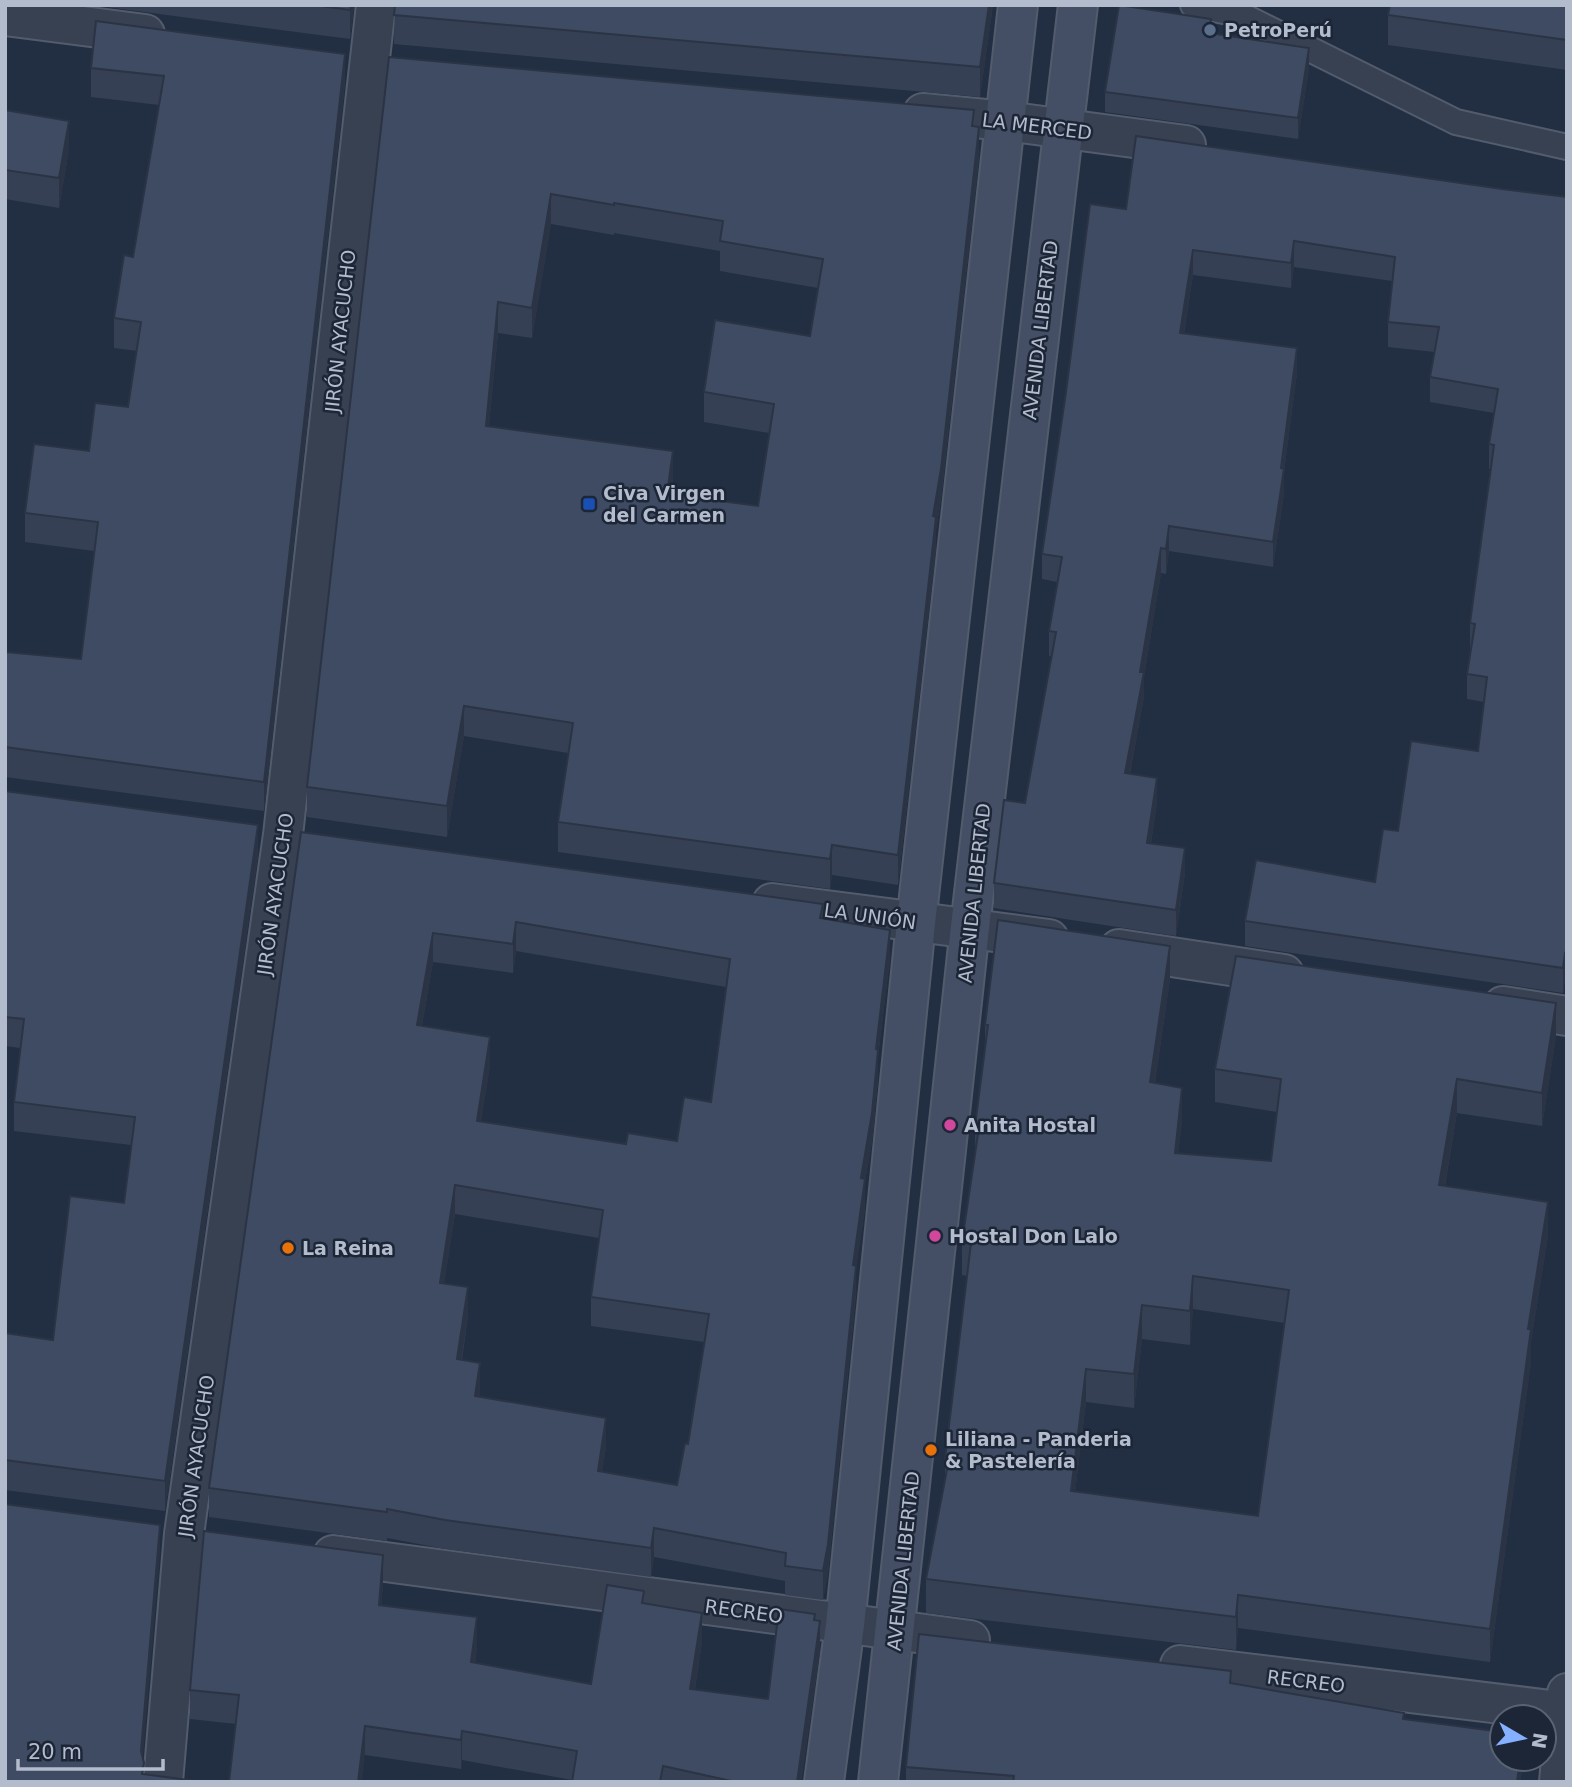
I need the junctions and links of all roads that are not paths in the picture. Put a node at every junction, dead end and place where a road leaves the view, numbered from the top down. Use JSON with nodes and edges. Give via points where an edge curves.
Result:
{"nodes":[{"id":1,"x":376,"y":5,"type":"edge"},
{"id":2,"x":1017,"y":5,"type":"edge"},
{"id":3,"x":1078,"y":5,"type":"edge"},
{"id":4,"x":1193,"y":5,"type":"edge"},
{"id":5,"x":5,"y":16,"type":"edge"},
{"id":6,"x":181,"y":39,"type":"edge"},
{"id":7,"x":329,"y":58,"type":"edge"},
{"id":8,"x":383,"y":65,"type":"junction"},
{"id":9,"x":895,"y":111,"type":"edge"},
{"id":10,"x":1006,"y":121,"type":"junction"},
{"id":11,"x":1064,"y":128,"type":"junction"},
{"id":12,"x":1567,"y":147,"type":"edge"},
{"id":13,"x":1213,"y":149,"type":"edge"},
{"id":14,"x":244,"y":830,"type":"edge"},
{"id":15,"x":297,"y":837,"type":"junction"},
{"id":16,"x":737,"y":898,"type":"edge"},
{"id":17,"x":916,"y":923,"type":"junction"},
{"id":18,"x":970,"y":927,"type":"junction"},
{"id":19,"x":1322,"y":980,"type":"edge"},
{"id":20,"x":1472,"y":1002,"type":"edge"},
{"id":21,"x":1567,"y":1016,"type":"edge"},
{"id":22,"x":294,"y":1549,"type":"edge"},
{"id":23,"x":845,"y":1625,"type":"junction"},
{"id":24,"x":895,"y":1631,"type":"junction"},
{"id":25,"x":1005,"y":1644,"type":"edge"},
{"id":26,"x":1141,"y":1661,"type":"edge"},
{"id":27,"x":1566,"y":1705,"type":"edge"},
{"id":28,"x":163,"y":1782,"type":"edge"},
{"id":29,"x":824,"y":1782,"type":"edge"},
{"id":30,"x":878,"y":1782,"type":"edge"},
{"id":31,"x":1559,"y":1782,"type":"edge"}],
"edges":[{"from":1,"to":8,"type":"street","name":"JIRÓN AYACUCHO"},
{"from":2,"to":10,"type":"main road"},
{"from":3,"to":11,"type":"main road","name":"AVENIDA LIBERTAD"},
{"from":4,"to":12,"type":"lane","via":[[1239,14],[1456,122]]},
{"from":5,"to":6,"type":"street"},
{"from":7,"to":8,"type":"street"},
{"from":8,"to":15,"type":"street","name":"JIRÓN AYACUCHO"},
{"from":9,"to":10,"type":"street","name":"LA MERCED"},
{"from":10,"to":11,"type":"street","name":"LA MERCED"},
{"from":10,"to":17,"type":"main road"},
{"from":11,"to":13,"type":"street","name":"LA MERCED"},
{"from":11,"to":18,"type":"main road","name":"AVENIDA LIBERTAD"},
{"from":14,"to":15,"type":"street"},
{"from":15,"to":28,"type":"street","name":"JIRÓN AYACUCHO","via":[[184,1534]]},
{"from":16,"to":17,"type":"street","name":"LA UNIÓN"},
{"from":17,"to":18,"type":"street","name":"LA UNIÓN"},
{"from":17,"to":23,"type":"main road"},
{"from":18,"to":19,"type":"street","name":"LA UNIÓN"},
{"from":18,"to":24,"type":"main road","name":"AVENIDA LIBERTAD"},
{"from":20,"to":21,"type":"street"},
{"from":22,"to":23,"type":"street","name":"RECREO"},
{"from":23,"to":24,"type":"street","name":"RECREO"},
{"from":23,"to":29,"type":"main road"},
{"from":24,"to":25,"type":"street","name":"RECREO"},
{"from":24,"to":30,"type":"main road","name":"AVENIDA LIBERTAD"},
{"from":26,"to":27,"type":"street","name":"RECREO"},
{"from":27,"to":31,"type":"street"}]}
